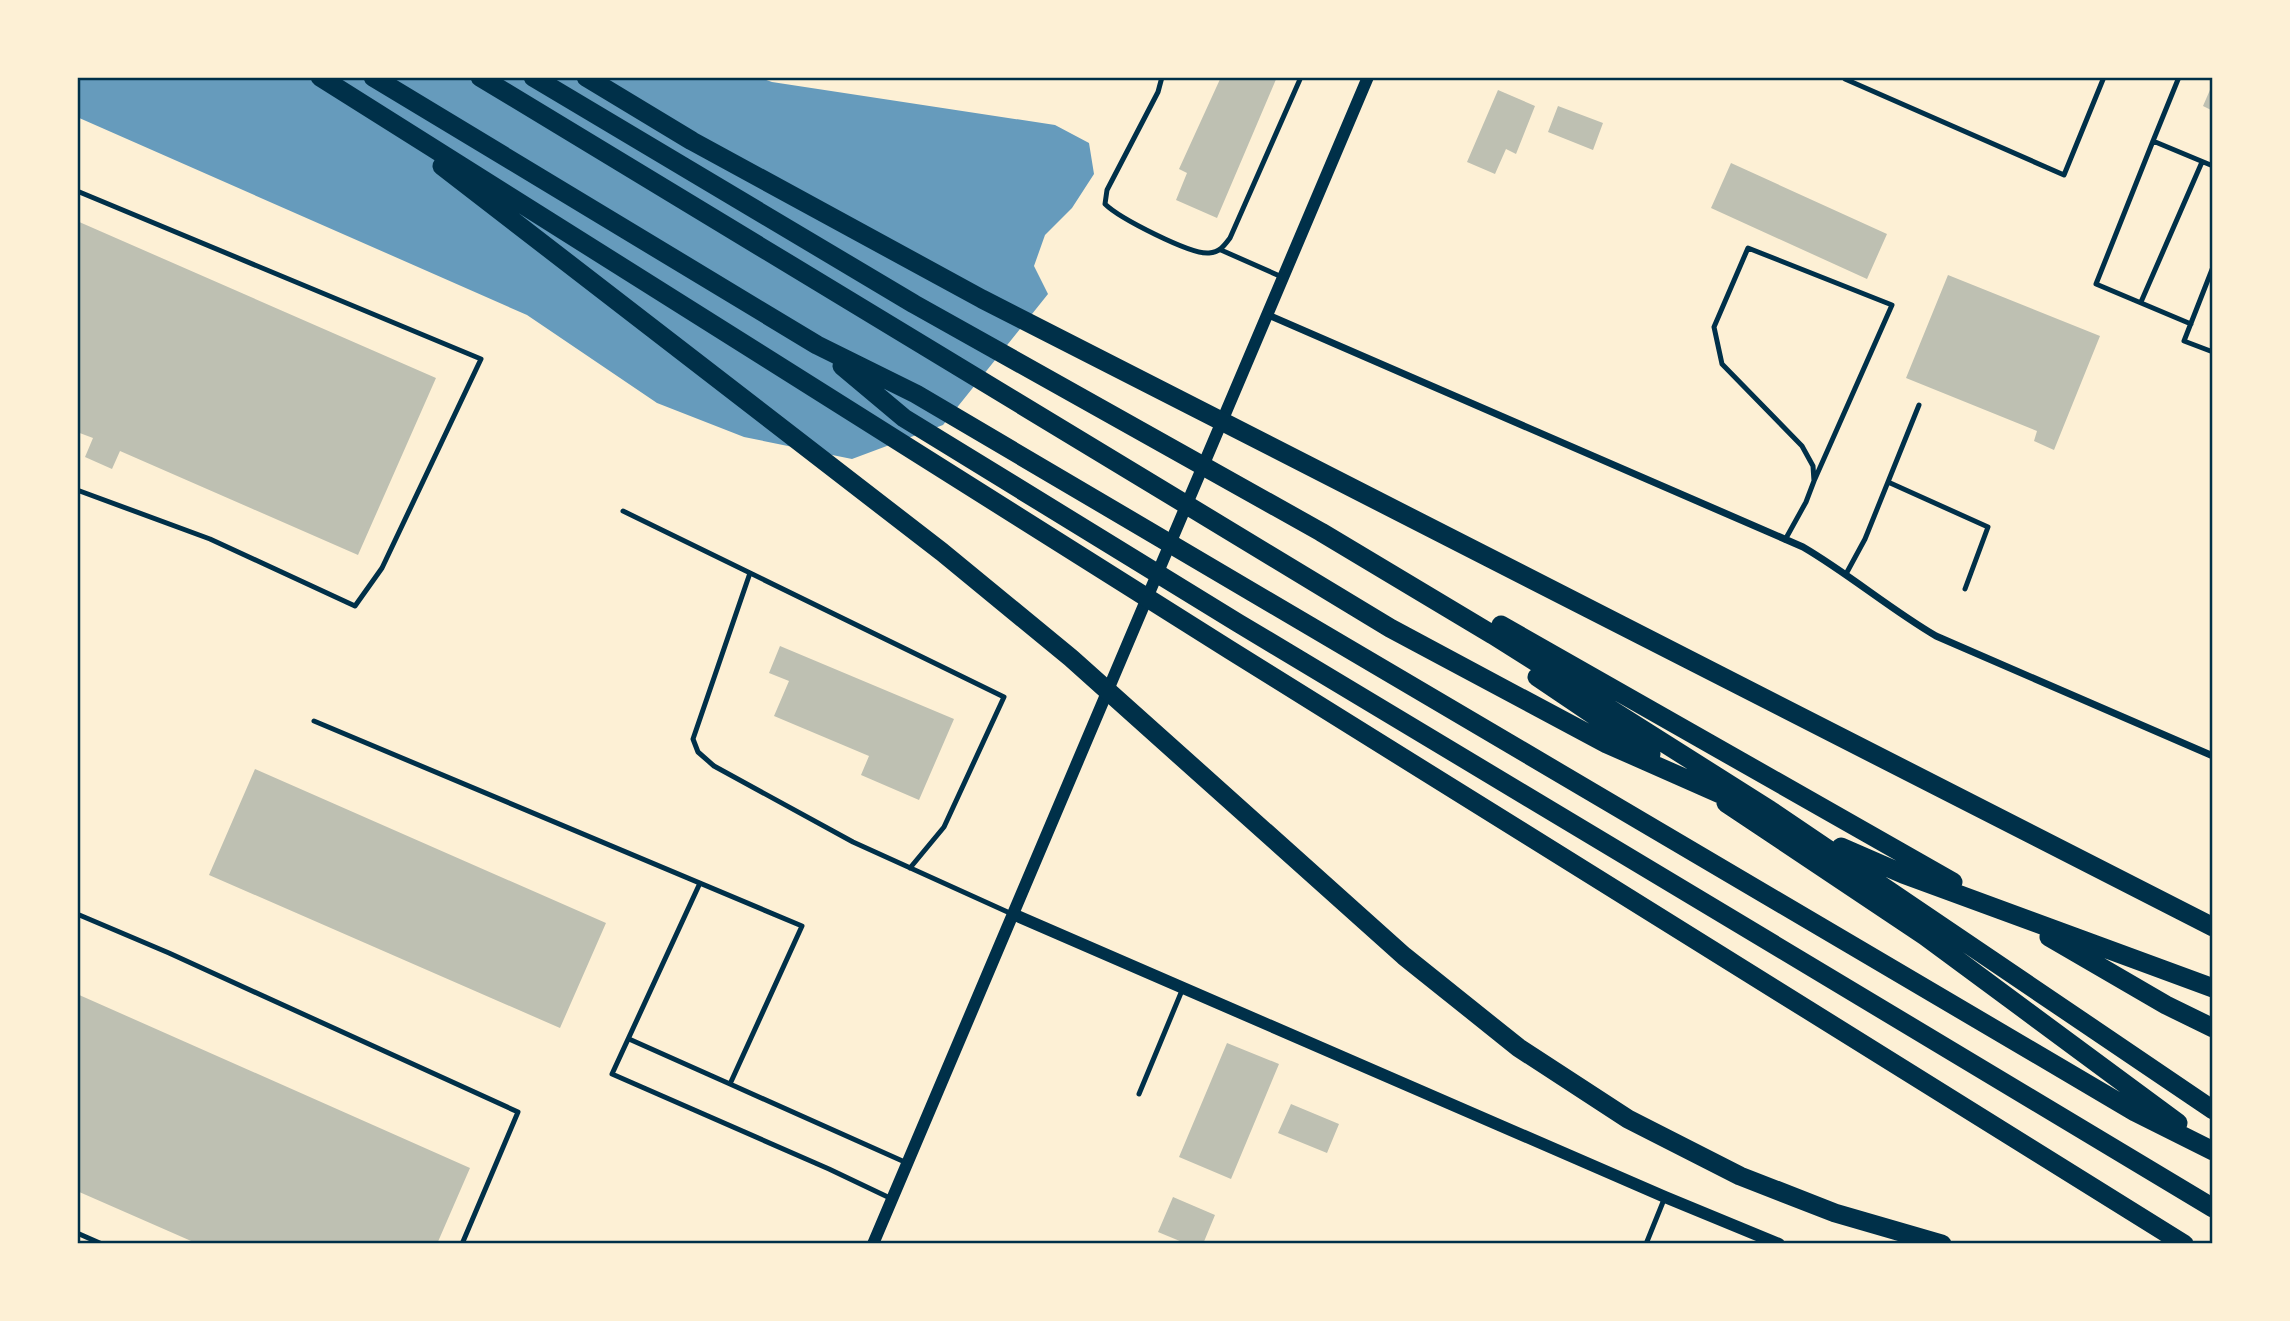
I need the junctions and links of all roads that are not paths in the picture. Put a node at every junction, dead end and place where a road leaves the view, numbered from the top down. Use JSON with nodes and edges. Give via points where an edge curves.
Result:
{"nodes":[{"id":1,"x":320,"y":77,"type":"edge"},
{"id":2,"x":373,"y":77,"type":"edge"},
{"id":3,"x":481,"y":77,"type":"edge"},
{"id":4,"x":533,"y":77,"type":"edge"},
{"id":5,"x":586,"y":77,"type":"edge"},
{"id":6,"x":1162,"y":77,"type":"edge"},
{"id":7,"x":1301,"y":77,"type":"edge"},
{"id":8,"x":1368,"y":77,"type":"edge"},
{"id":9,"x":1846,"y":77,"type":"edge"},
{"id":10,"x":2104,"y":77,"type":"edge"},
{"id":11,"x":2179,"y":77,"type":"edge"},
{"id":12,"x":349,"y":95,"type":"junction"},
{"id":13,"x":2153,"y":141,"type":"junction"},
{"id":14,"x":2202,"y":162,"type":"junction"},
{"id":15,"x":2213,"y":166,"type":"edge"},
{"id":16,"x":77,"y":191,"type":"edge"},
{"id":17,"x":1221,"y":250,"type":"junction"},
{"id":18,"x":2213,"y":268,"type":"edge"},
{"id":19,"x":1282,"y":277,"type":"junction"},
{"id":20,"x":2141,"y":302,"type":"junction"},
{"id":21,"x":1266,"y":314,"type":"junction"},
{"id":22,"x":2191,"y":324,"type":"junction"},
{"id":23,"x":817,"y":345,"type":"junction"},
{"id":24,"x":2213,"y":352,"type":"edge"},
{"id":25,"x":1919,"y":405,"type":"dead end"},
{"id":26,"x":1814,"y":481,"type":"junction"},
{"id":27,"x":1888,"y":482,"type":"junction"},
{"id":28,"x":77,"y":490,"type":"edge"},
{"id":29,"x":623,"y":510,"type":"dead end"},
{"id":30,"x":1321,"y":532,"type":"junction"},
{"id":31,"x":1785,"y":540,"type":"junction"},
{"id":32,"x":750,"y":573,"type":"junction"},
{"id":33,"x":1846,"y":573,"type":"junction"},
{"id":34,"x":1965,"y":589,"type":"dead end"},
{"id":35,"x":1493,"y":635,"type":"junction"},
{"id":36,"x":314,"y":721,"type":"dead end"},
{"id":37,"x":2213,"y":756,"type":"edge"},
{"id":38,"x":910,"y":868,"type":"junction"},
{"id":39,"x":701,"y":883,"type":"junction"},
{"id":40,"x":77,"y":914,"type":"edge"},
{"id":41,"x":1015,"y":915,"type":"junction"},
{"id":42,"x":2213,"y":928,"type":"edge"},
{"id":43,"x":1183,"y":988,"type":"junction"},
{"id":44,"x":2213,"y":988,"type":"edge"},
{"id":45,"x":2213,"y":1028,"type":"edge"},
{"id":46,"x":628,"y":1039,"type":"junction"},
{"id":47,"x":730,"y":1084,"type":"junction"},
{"id":48,"x":1139,"y":1094,"type":"dead end"},
{"id":49,"x":2213,"y":1110,"type":"edge"},
{"id":50,"x":2213,"y":1150,"type":"edge"},
{"id":51,"x":908,"y":1163,"type":"junction"},
{"id":52,"x":1665,"y":1198,"type":"junction"},
{"id":53,"x":892,"y":1199,"type":"junction"},
{"id":54,"x":2213,"y":1209,"type":"edge"},
{"id":55,"x":2141,"y":1217,"type":"junction"},
{"id":56,"x":77,"y":1233,"type":"edge"},
{"id":57,"x":102,"y":1244,"type":"edge"},
{"id":58,"x":462,"y":1244,"type":"edge"},
{"id":59,"x":873,"y":1244,"type":"edge"},
{"id":60,"x":1646,"y":1244,"type":"edge"},
{"id":61,"x":1779,"y":1244,"type":"edge"},
{"id":62,"x":1942,"y":1244,"type":"edge"},
{"id":63,"x":2173,"y":1244,"type":"edge"},
{"id":64,"x":2184,"y":1244,"type":"edge"}],
"edges":[{"from":1,"to":12,"type":"highway"},
{"from":2,"to":23,"type":"highway"},
{"from":3,"to":44,"type":"highway","via":[[1390,628],[1607,744],[1903,874]]},
{"from":4,"to":30,"type":"highway","via":[[914,304]]},
{"from":5,"to":42,"type":"highway","via":[[692,141],[982,299]]},
{"from":6,"to":17,"type":"lane","via":[[1107,190],[1105,204],[1199,253]]},
{"from":7,"to":17,"type":"lane","via":[[1250,196]]},
{"from":8,"to":19,"type":"street"},
{"from":9,"to":10,"type":"lane","via":[[2064,175]]},
{"from":11,"to":13,"type":"lane"},
{"from":12,"to":55,"type":"highway"},
{"from":12,"to":62,"type":"highway","via":[[943,552],[1071,658],[1404,956],[1519,1048],[1628,1119],[1740,1176],[1835,1213]]},
{"from":13,"to":14,"type":"lane"},
{"from":13,"to":20,"type":"lane","via":[[2096,284]]},
{"from":14,"to":15,"type":"lane"},
{"from":14,"to":20,"type":"lane"},
{"from":16,"to":28,"type":"lane","via":[[481,359],[382,568],[355,606],[210,539]]},
{"from":17,"to":19,"type":"lane"},
{"from":18,"to":22,"type":"lane"},
{"from":19,"to":21,"type":"street"},
{"from":20,"to":22,"type":"lane"},
{"from":21,"to":31,"type":"street"},
{"from":21,"to":41,"type":"street"},
{"from":22,"to":24,"type":"lane","via":[[2185,341]]},
{"from":23,"to":50,"type":"highway","via":[[916,394],[2135,1112]]},
{"from":23,"to":54,"type":"highway","via":[[904,418]]},
{"from":25,"to":27,"type":"lane"},
{"from":26,"to":26,"type":"lane","via":[[1813,466],[1802,446],[1722,364],[1714,327],[1748,248],[1892,305]]},
{"from":26,"to":31,"type":"lane"},
{"from":27,"to":33,"type":"lane"},
{"from":27,"to":34,"type":"lane","via":[[1988,527]]},
{"from":29,"to":32,"type":"lane"},
{"from":30,"to":35,"type":"highway"},
{"from":30,"to":45,"type":"highway","via":[[1474,609]]},
{"from":31,"to":33,"type":"street"},
{"from":32,"to":38,"type":"lane","via":[[692,739],[698,752],[713,766]]},
{"from":32,"to":38,"type":"lane","via":[[1004,697],[944,827]]},
{"from":33,"to":37,"type":"street","via":[[1936,636]]},
{"from":35,"to":49,"type":"highway","via":[[1770,810]]},
{"from":35,"to":50,"type":"highway","via":[[1540,680],[1925,936]]},
{"from":36,"to":39,"type":"lane"},
{"from":38,"to":41,"type":"lane"},
{"from":39,"to":46,"type":"lane"},
{"from":39,"to":47,"type":"lane","via":[[802,926]]},
{"from":40,"to":58,"type":"lane","via":[[518,1112]]},
{"from":41,"to":43,"type":"street"},
{"from":41,"to":51,"type":"street"},
{"from":43,"to":48,"type":"lane"},
{"from":43,"to":52,"type":"street"},
{"from":46,"to":47,"type":"lane"},
{"from":46,"to":53,"type":"lane","via":[[612,1074]]},
{"from":47,"to":51,"type":"lane"},
{"from":51,"to":53,"type":"street"},
{"from":52,"to":60,"type":"lane"},
{"from":52,"to":61,"type":"street"},
{"from":53,"to":59,"type":"street"},
{"from":55,"to":63,"type":"highway"},
{"from":55,"to":64,"type":"highway"},
{"from":56,"to":57,"type":"lane"}]}
